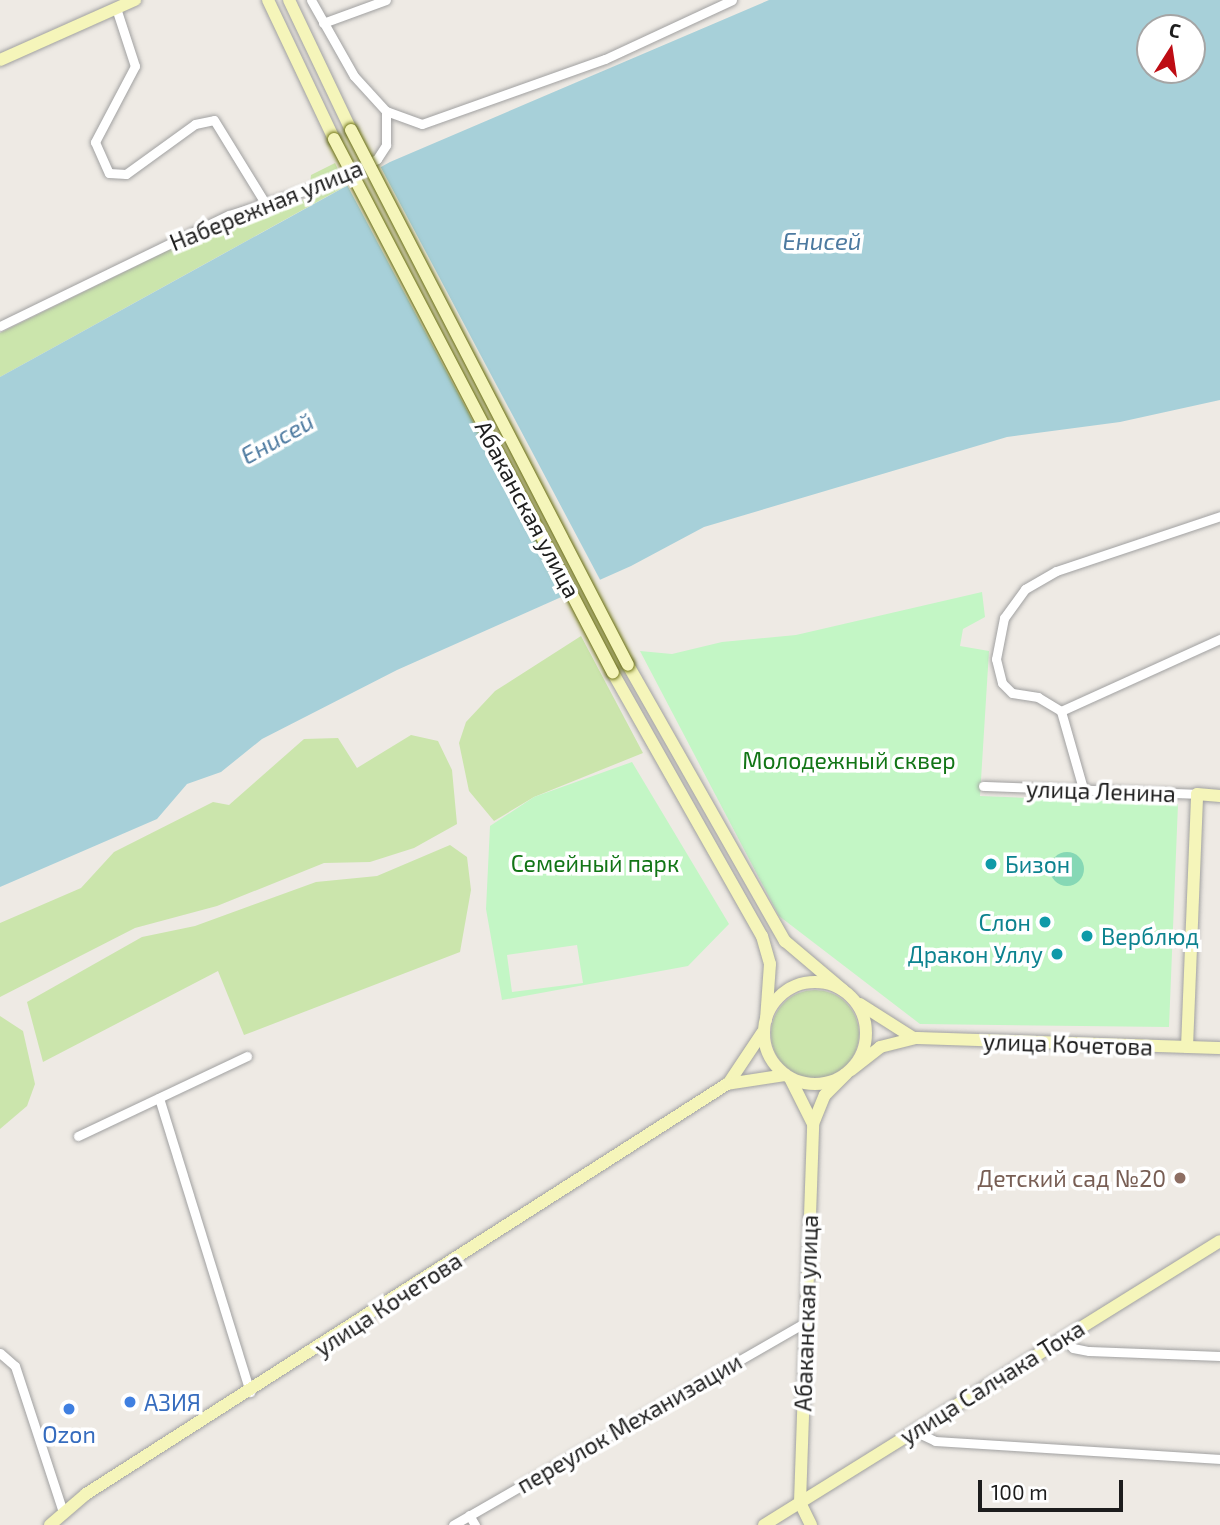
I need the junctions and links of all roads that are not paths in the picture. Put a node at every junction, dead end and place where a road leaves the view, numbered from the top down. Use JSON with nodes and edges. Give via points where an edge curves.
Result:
{"nodes":[{"id":1,"x":135,"y":0,"type":"edge"},
{"id":2,"x":268,"y":0,"type":"edge"},
{"id":3,"x":289,"y":0,"type":"edge"},
{"id":4,"x":311,"y":0,"type":"edge"},
{"id":5,"x":386,"y":0,"type":"edge"},
{"id":6,"x":733,"y":0,"type":"edge"},
{"id":7,"x":116,"y":8,"type":"junction"},
{"id":8,"x":323,"y":23,"type":"junction"},
{"id":9,"x":0,"y":60,"type":"edge"},
{"id":10,"x":386,"y":111,"type":"junction"},
{"id":11,"x":265,"y":202,"type":"junction"},
{"id":12,"x":0,"y":326,"type":"edge"},
{"id":13,"x":1220,"y":516,"type":"edge"},
{"id":14,"x":1220,"y":639,"type":"edge"},
{"id":15,"x":1061,"y":711,"type":"junction"},
{"id":16,"x":983,"y":786,"type":"dead end"},
{"id":17,"x":1084,"y":792,"type":"junction"},
{"id":18,"x":1197,"y":794,"type":"junction"},
{"id":19,"x":1220,"y":796,"type":"edge"},
{"id":20,"x":845,"y":992,"type":"junction"},
{"id":21,"x":765,"y":1023,"type":"junction"},
{"id":22,"x":916,"y":1038,"type":"junction"},
{"id":23,"x":1186,"y":1047,"type":"junction"},
{"id":24,"x":1220,"y":1048,"type":"edge"},
{"id":25,"x":247,"y":1056,"type":"dead end"},
{"id":26,"x":848,"y":1072,"type":"junction"},
{"id":27,"x":788,"y":1076,"type":"junction"},
{"id":28,"x":727,"y":1084,"type":"junction"},
{"id":29,"x":159,"y":1098,"type":"junction"},
{"id":30,"x":813,"y":1124,"type":"junction"},
{"id":31,"x":78,"y":1136,"type":"dead end"},
{"id":32,"x":1220,"y":1241,"type":"edge"},
{"id":33,"x":806,"y":1322,"type":"junction"},
{"id":34,"x":1063,"y":1338,"type":"junction"},
{"id":35,"x":0,"y":1353,"type":"edge"},
{"id":36,"x":1220,"y":1356,"type":"edge"},
{"id":37,"x":250,"y":1392,"type":"junction"},
{"id":38,"x":914,"y":1431,"type":"junction"},
{"id":39,"x":1220,"y":1459,"type":"edge"},
{"id":40,"x":800,"y":1502,"type":"junction"},
{"id":41,"x":63,"y":1512,"type":"junction"},
{"id":42,"x":469,"y":1515,"type":"junction"},
{"id":43,"x":808,"y":1524,"type":"edge"},
{"id":44,"x":50,"y":1525,"type":"edge"},
{"id":45,"x":453,"y":1525,"type":"edge"},
{"id":46,"x":475,"y":1525,"type":"edge"},
{"id":47,"x":764,"y":1525,"type":"edge"}],
"edges":[{"from":1,"to":7,"type":"main road"},
{"from":2,"to":21,"type":"main road","name":"Абаканская улица","bridge":true,"via":[[334,139],[613,673],[762,936],[770,964]]},
{"from":3,"to":20,"type":"main road","name":"Абаканская улица","bridge":true,"via":[[351,130],[628,665],[785,941]]},
{"from":4,"to":8,"type":"street"},
{"from":5,"to":8,"type":"street"},
{"from":6,"to":10,"type":"street","via":[[605,60],[422,124]]},
{"from":7,"to":9,"type":"main road"},
{"from":7,"to":11,"type":"street","via":[[135,60],[95,142],[109,173],[126,174],[185,131],[214,120]]},
{"from":8,"to":10,"type":"street","via":[[354,76]]},
{"from":10,"to":11,"type":"street","name":"Набережная улица","via":[[388,136],[377,159]]},
{"from":11,"to":12,"type":"street","name":"Набережная улица"},
{"from":13,"to":15,"type":"street","via":[[1056,571],[1025,589],[999,631],[999,672],[1012,693],[1038,696]]},
{"from":14,"to":15,"type":"street"},
{"from":15,"to":17,"type":"street"},
{"from":16,"to":17,"type":"street","name":"улица Ленина"},
{"from":17,"to":18,"type":"street","name":"улица Ленина"},
{"from":18,"to":19,"type":"main road","name":"улица Ленина"},
{"from":18,"to":23,"type":"main road"},
{"from":20,"to":21,"type":"main road","via":[[825,983],[799,984],[778,998]]},
{"from":20,"to":22,"type":"main road","name":"улица Кочетова","via":[[880,1020]]},
{"from":20,"to":26,"type":"main road","via":[[859,1006],[867,1031],[861,1056]]},
{"from":21,"to":27,"type":"main road","via":[[770,1057]]},
{"from":21,"to":28,"type":"main road","name":"улица Кочетова","via":[[749,1058]]},
{"from":22,"to":23,"type":"main road","name":"улица Кочетова"},
{"from":22,"to":26,"type":"main road","name":"улица Кочетова","via":[[880,1047]]},
{"from":23,"to":24,"type":"main road","name":"улица Кочетова"},
{"from":25,"to":29,"type":"street"},
{"from":26,"to":27,"type":"main road","via":[[818,1084]]},
{"from":26,"to":30,"type":"main road","name":"Абаканская улица","via":[[825,1095]]},
{"from":27,"to":28,"type":"main road","name":"улица Кочетова"},
{"from":27,"to":30,"type":"main road","name":"Абаканская улица"},
{"from":28,"to":37,"type":"main road","name":"улица Кочетова"},
{"from":29,"to":31,"type":"street"},
{"from":29,"to":37,"type":"street"},
{"from":30,"to":33,"type":"main road","name":"Абаканская улица"},
{"from":32,"to":34,"type":"main road","name":"улица Салчака Тока"},
{"from":33,"to":40,"type":"main road","name":"Абаканская улица"},
{"from":33,"to":42,"type":"street","name":"переулок Механизации"},
{"from":34,"to":36,"type":"street","via":[[1076,1349],[1099,1352]]},
{"from":34,"to":38,"type":"main road","name":"улица Салчака Тока"},
{"from":35,"to":41,"type":"street","via":[[15,1366]]},
{"from":37,"to":41,"type":"main road","name":"улица Кочетова"},
{"from":38,"to":39,"type":"street","via":[[935,1441]]},
{"from":38,"to":40,"type":"main road","name":"улица Салчака Тока"},
{"from":40,"to":43,"type":"main road"},
{"from":40,"to":47,"type":"main road","name":"улица Салчака Тока"},
{"from":41,"to":44,"type":"main road","name":"улица Кочетова"},
{"from":42,"to":45,"type":"street","name":"переулок Механизации"},
{"from":42,"to":46,"type":"street"}]}
